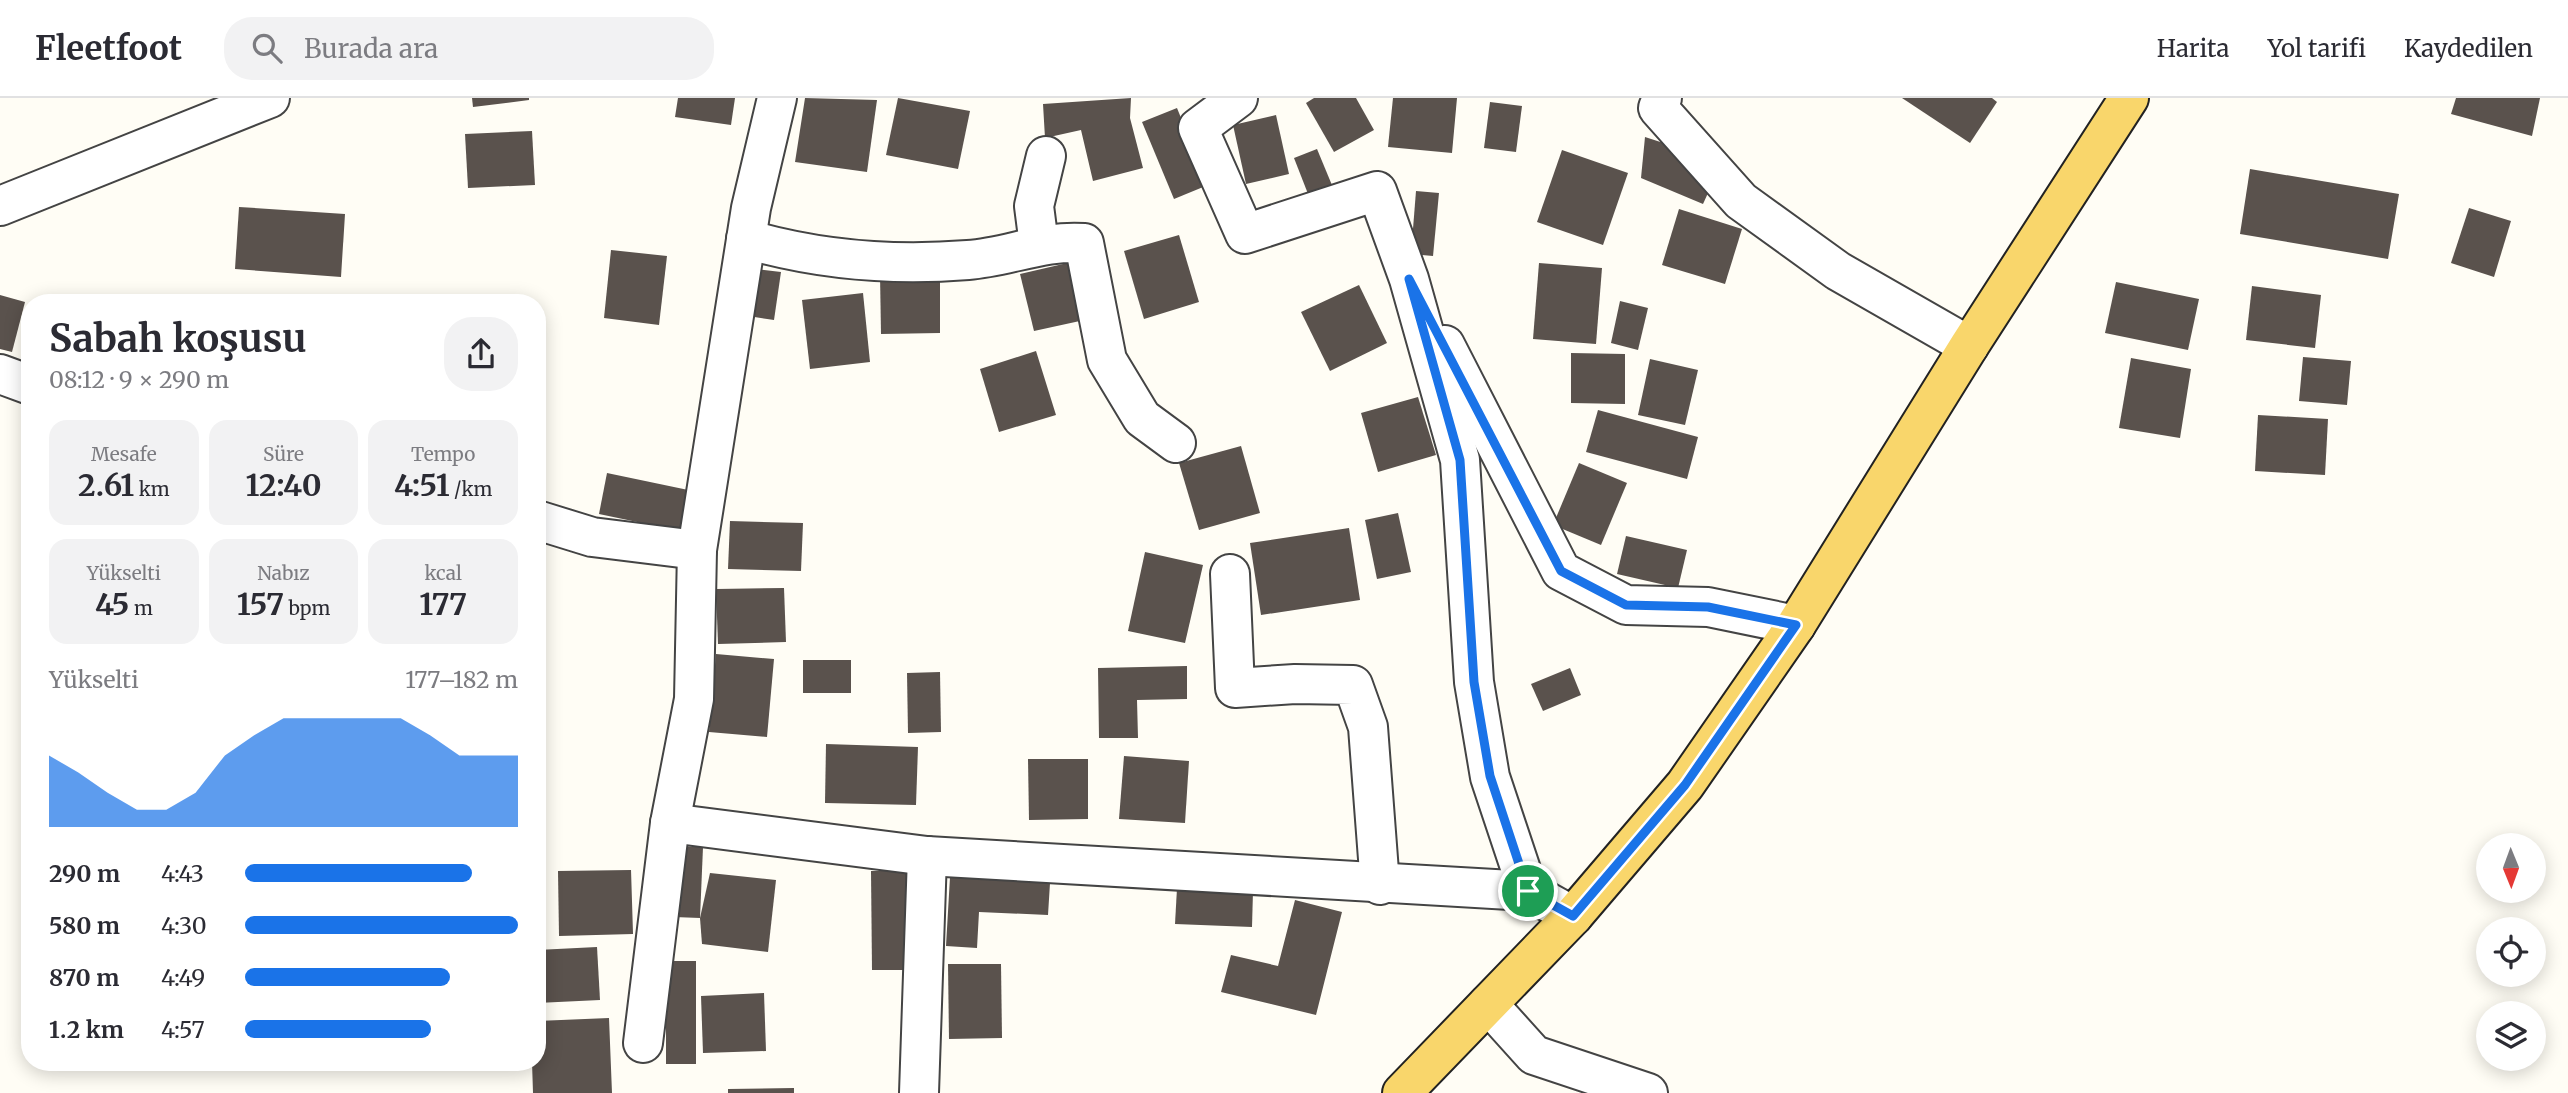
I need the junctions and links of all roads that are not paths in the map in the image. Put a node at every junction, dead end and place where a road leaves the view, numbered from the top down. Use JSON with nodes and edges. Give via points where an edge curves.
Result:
{"nodes":[{"id":1,"x":270,"y":98,"type":"edge"},
{"id":2,"x":777,"y":98,"type":"edge"},
{"id":3,"x":1238,"y":98,"type":"edge"},
{"id":4,"x":1662,"y":98,"type":"edge"},
{"id":5,"x":2129,"y":98,"type":"edge"},
{"id":6,"x":1046,"y":156,"type":"dead end"},
{"id":7,"x":0,"y":206,"type":"edge"},
{"id":8,"x":746,"y":239,"type":"junction"},
{"id":9,"x":1040,"y":245,"type":"junction"},
{"id":10,"x":1409,"y":279,"type":"junction"},
{"id":11,"x":1969,"y":346,"type":"junction"},
{"id":12,"x":0,"y":374,"type":"edge"},
{"id":13,"x":21,"y":382,"type":"edge"},
{"id":14,"x":1176,"y":443,"type":"dead end"},
{"id":15,"x":546,"y":523,"type":"edge"},
{"id":16,"x":697,"y":550,"type":"junction"},
{"id":17,"x":1230,"y":574,"type":"dead end"},
{"id":18,"x":1796,"y":625,"type":"junction"},
{"id":19,"x":670,"y":823,"type":"junction"},
{"id":20,"x":927,"y":856,"type":"junction"},
{"id":21,"x":1380,"y":885,"type":"junction"},
{"id":22,"x":1528,"y":891,"type":"junction"},
{"id":23,"x":1573,"y":916,"type":"junction"},
{"id":24,"x":1488,"y":1004,"type":"junction"},
{"id":25,"x":643,"y":1044,"type":"dead end"},
{"id":26,"x":919,"y":1093,"type":"edge"},
{"id":27,"x":1402,"y":1093,"type":"edge"},
{"id":28,"x":1648,"y":1093,"type":"edge"}],
"edges":[{"from":1,"to":7,"type":"street"},
{"from":2,"to":8,"type":"street"},
{"from":3,"to":10,"type":"street","via":[[1198,128],[1245,234],[1377,191]]},
{"from":4,"to":11,"type":"street","via":[[1658,108],[1741,201],[1838,271]]},
{"from":5,"to":11,"type":"main road"},
{"from":6,"to":9,"type":"street","via":[[1034,206]]},
{"from":8,"to":9,"type":"street","via":[[840,261],[970,260]]},
{"from":8,"to":16,"type":"street"},
{"from":9,"to":14,"type":"street","via":[[1084,243],[1107,359],[1142,418]]},
{"from":10,"to":18,"type":"street","via":[[1561,571],[1626,605],[1708,607]]},
{"from":10,"to":22,"type":"street","via":[[1460,460],[1474,682],[1490,776]]},
{"from":11,"to":18,"type":"main road"},
{"from":12,"to":13,"type":"street"},
{"from":15,"to":16,"type":"street","via":[[592,537]]},
{"from":16,"to":19,"type":"street","via":[[694,699]]},
{"from":17,"to":21,"type":"street","via":[[1235,688],[1353,685],[1368,727]]},
{"from":18,"to":23,"type":"main road","via":[[1685,785]]},
{"from":19,"to":20,"type":"street"},
{"from":19,"to":25,"type":"street"},
{"from":20,"to":21,"type":"street"},
{"from":20,"to":26,"type":"street"},
{"from":21,"to":22,"type":"street"},
{"from":22,"to":23,"type":"street"},
{"from":23,"to":24,"type":"main road"},
{"from":24,"to":27,"type":"main road"},
{"from":24,"to":28,"type":"street","via":[[1534,1055]]}]}
